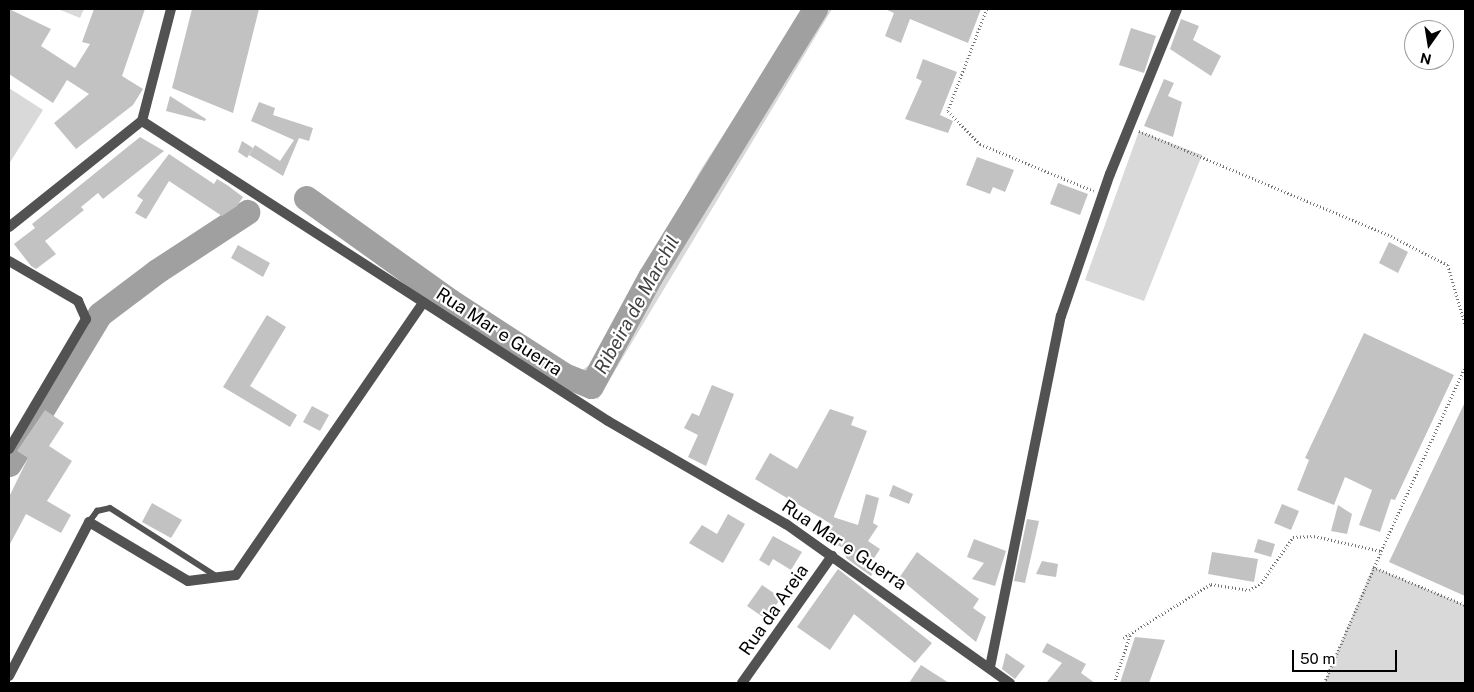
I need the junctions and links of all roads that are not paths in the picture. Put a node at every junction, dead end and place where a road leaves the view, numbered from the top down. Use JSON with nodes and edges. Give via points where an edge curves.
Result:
{"nodes":[{"id":1,"x":172,"y":9,"type":"edge"},
{"id":2,"x":1176,"y":9,"type":"edge"},
{"id":3,"x":142,"y":121,"type":"junction"},
{"id":4,"x":9,"y":227,"type":"edge"},
{"id":5,"x":9,"y":262,"type":"edge"},
{"id":6,"x":423,"y":303,"type":"junction"},
{"id":7,"x":9,"y":448,"type":"edge"},
{"id":8,"x":89,"y":522,"type":"junction"},
{"id":9,"x":832,"y":556,"type":"junction"},
{"id":10,"x":222,"y":580,"type":"junction"},
{"id":11,"x":990,"y":667,"type":"junction"},
{"id":12,"x":9,"y":676,"type":"edge"},
{"id":13,"x":742,"y":683,"type":"edge"},
{"id":14,"x":1010,"y":683,"type":"edge"}],
"edges":[{"from":1,"to":3,"type":"street"},
{"from":2,"to":11,"type":"street","via":[[1128,127],[1061,316]]},
{"from":3,"to":4,"type":"street"},
{"from":3,"to":6,"type":"street","name":"Rua Mar e Guerra"},
{"from":5,"to":7,"type":"street","via":[[78,301],[86,319]]},
{"from":6,"to":9,"type":"street","name":"Rua Mar e Guerra"},
{"from":6,"to":10,"type":"street","via":[[236,575]]},
{"from":8,"to":10,"type":"street","via":[[188,581]]},
{"from":8,"to":10,"type":"lane","via":[[97,511],[110,508]]},
{"from":8,"to":12,"type":"street"},
{"from":9,"to":11,"type":"street","name":"Rua Mar e Guerra"},
{"from":9,"to":13,"type":"street","name":"Rua da Areia"},
{"from":11,"to":14,"type":"street","name":"Rua Mar e Guerra"}]}
